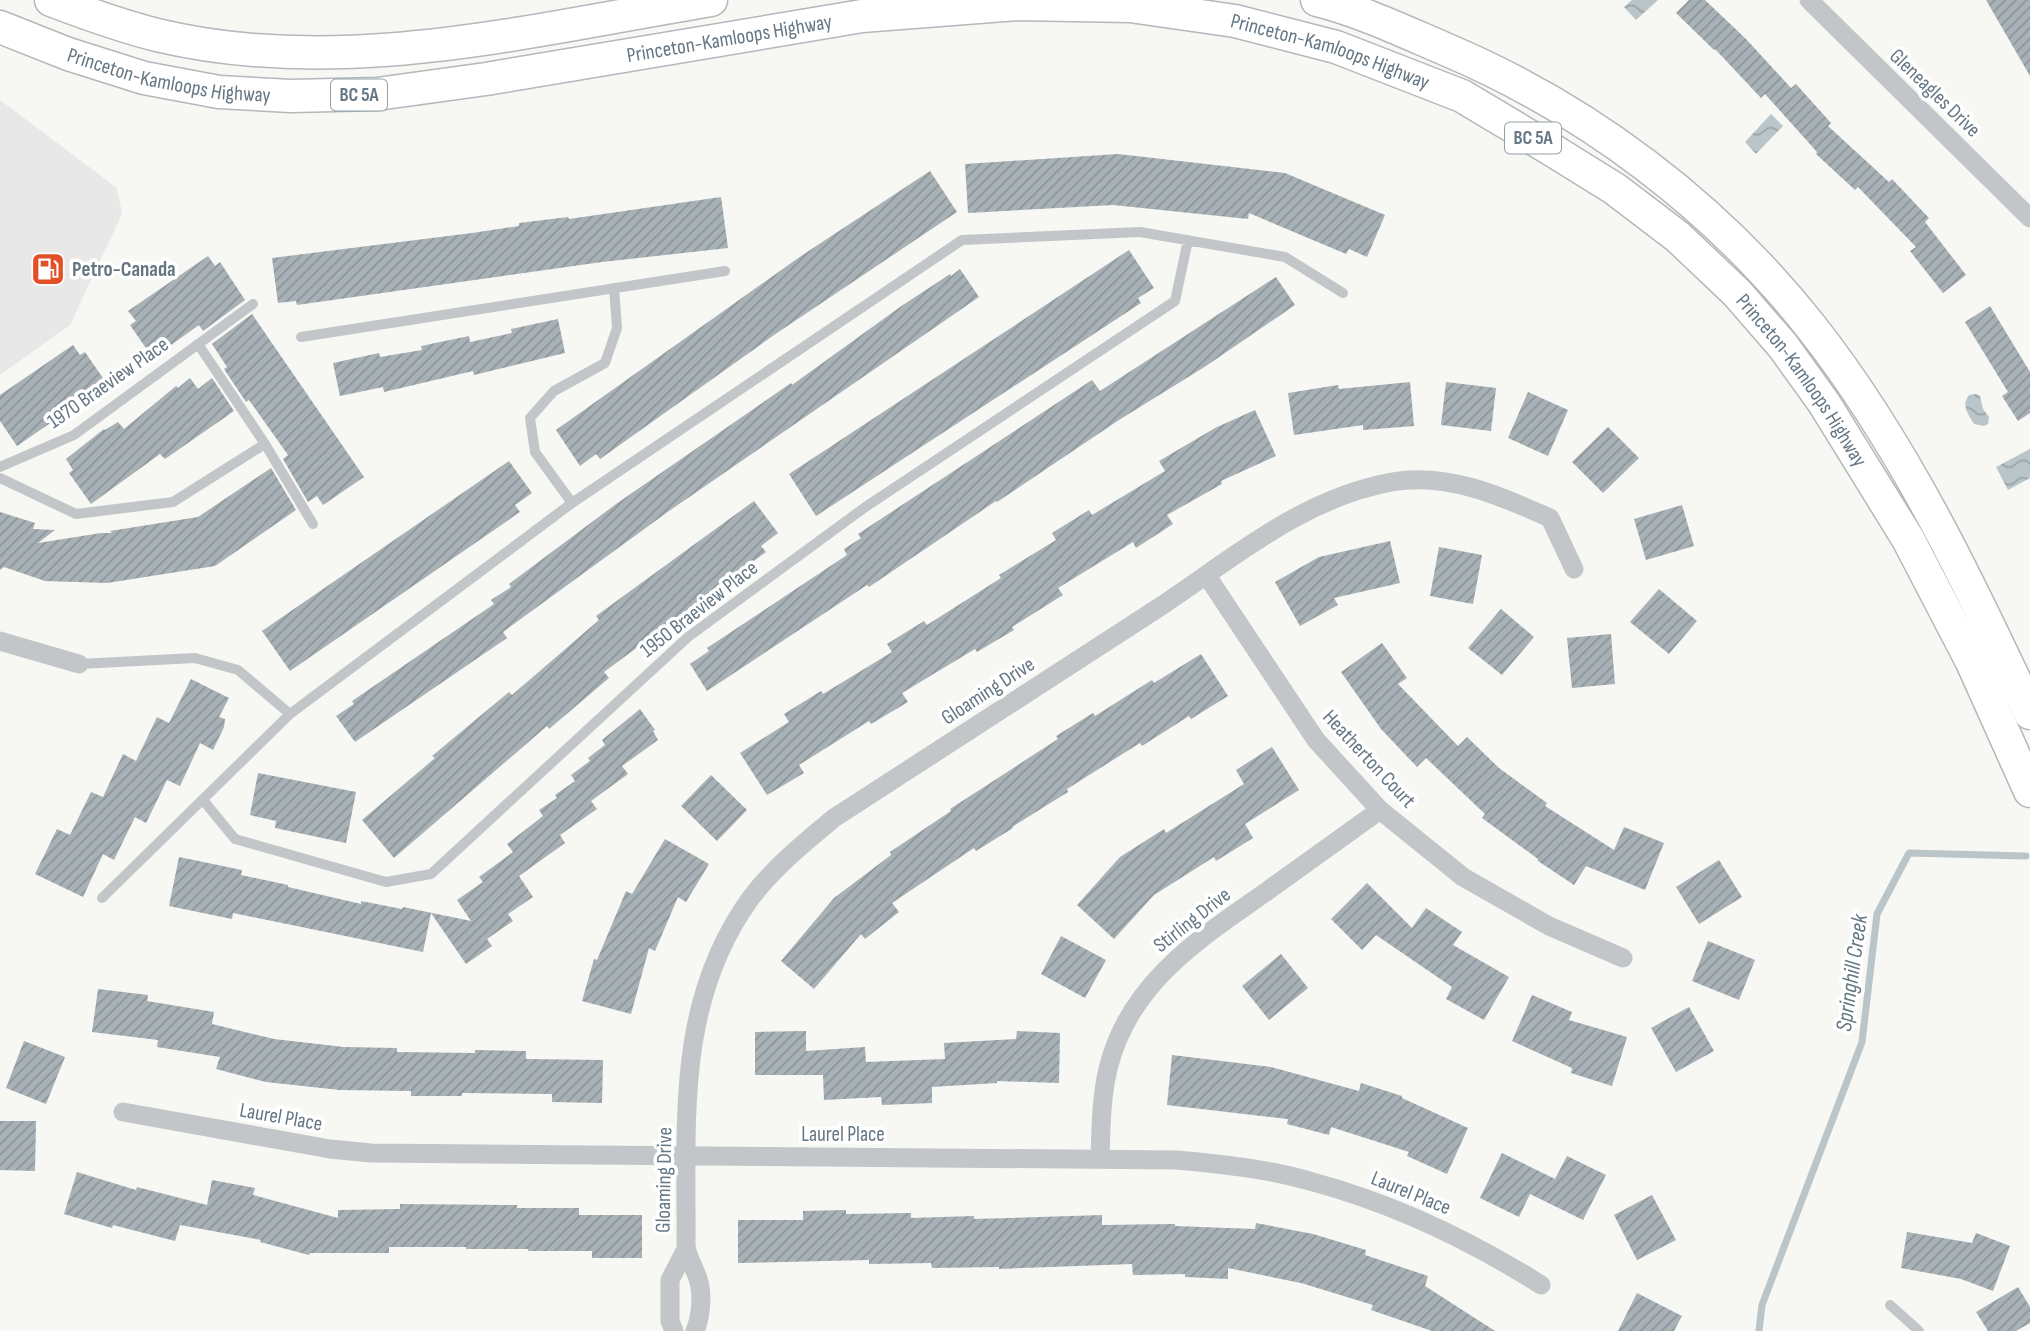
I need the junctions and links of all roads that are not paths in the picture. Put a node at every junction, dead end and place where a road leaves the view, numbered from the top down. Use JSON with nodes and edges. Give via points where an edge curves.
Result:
{"nodes":[{"id":1,"x":711,"y":0,"type":"edge"},
{"id":2,"x":1317,"y":0,"type":"edge"},
{"id":3,"x":1809,"y":0,"type":"edge"},
{"id":4,"x":63,"y":3,"type":"edge"},
{"id":5,"x":0,"y":27,"type":"edge"},
{"id":6,"x":2030,"y":218,"type":"edge"},
{"id":7,"x":1188,"y":240,"type":"junction"},
{"id":8,"x":725,"y":271,"type":"dead end"},
{"id":9,"x":614,"y":288,"type":"junction"},
{"id":10,"x":1343,"y":293,"type":"dead end"},
{"id":11,"x":253,"y":304,"type":"dead end"},
{"id":12,"x":300,"y":337,"type":"dead end"},
{"id":13,"x":198,"y":344,"type":"junction"},
{"id":14,"x":265,"y":444,"type":"junction"},
{"id":15,"x":0,"y":467,"type":"edge"},
{"id":16,"x":0,"y":478,"type":"edge"},
{"id":17,"x":572,"y":503,"type":"junction"},
{"id":18,"x":313,"y":524,"type":"dead end"},
{"id":19,"x":1574,"y":569,"type":"dead end"},
{"id":20,"x":1207,"y":576,"type":"junction"},
{"id":21,"x":0,"y":641,"type":"edge"},
{"id":22,"x":79,"y":664,"type":"joint"},
{"id":23,"x":2030,"y":713,"type":"edge"},
{"id":24,"x":290,"y":714,"type":"junction"},
{"id":25,"x":2030,"y":791,"type":"edge"},
{"id":26,"x":203,"y":800,"type":"junction"},
{"id":27,"x":1380,"y":810,"type":"junction"},
{"id":28,"x":102,"y":898,"type":"dead end"},
{"id":29,"x":1623,"y":958,"type":"dead end"},
{"id":30,"x":123,"y":1112,"type":"dead end"},
{"id":31,"x":687,"y":1156,"type":"junction"},
{"id":32,"x":1100,"y":1159,"type":"junction"},
{"id":33,"x":686,"y":1249,"type":"junction"},
{"id":34,"x":1541,"y":1285,"type":"dead end"},
{"id":35,"x":1890,"y":1305,"type":"dead end"},
{"id":36,"x":674,"y":1331,"type":"edge"},
{"id":37,"x":695,"y":1331,"type":"edge"},
{"id":38,"x":1919,"y":1331,"type":"edge"}],
"edges":[{"from":1,"to":4,"type":"main road","name":"Princeton-Kamloops Highway","number":"BC 5A","via":[[479,39],[376,51],[293,52],[157,35]]},
{"from":2,"to":23,"type":"main road","name":"Princeton-Kamloops Highway","number":"BC 5A","via":[[1488,67],[1557,105],[1639,160],[1702,212],[1762,271],[1812,328],[1898,454]]},
{"from":3,"to":6,"type":"street","name":"Gleneagles Drive"},
{"from":5,"to":25,"type":"main road","name":"Princeton-Kamloops Highway","number":"BC 5A","via":[[144,78],[219,92],[291,96],[377,94],[862,16],[1017,4],[1130,6],[1235,22],[1336,47],[1461,96],[1549,148],[1615,189],[1678,237],[1737,293],[1824,403],[1908,539],[1972,662]]},
{"from":7,"to":10,"type":"lane","via":[[1285,257]]},
{"from":7,"to":17,"type":"lane","via":[[1140,232],[962,240]]},
{"from":7,"to":26,"type":"lane","name":"1950 Braeview Place","via":[[1175,301],[864,508],[688,637],[431,874],[386,882],[234,839]]},
{"from":8,"to":9,"type":"lane"},
{"from":9,"to":12,"type":"lane"},
{"from":9,"to":17,"type":"lane","via":[[617,328],[605,363],[554,391],[530,418],[535,452]]},
{"from":11,"to":13,"type":"lane","name":"1970 Braeview Place"},
{"from":13,"to":14,"type":"lane","name":"1970 Braeview Place"},
{"from":13,"to":15,"type":"lane","name":"1970 Braeview Place","via":[[74,435]]},
{"from":14,"to":16,"type":"lane","via":[[173,502],[76,514]]},
{"from":14,"to":18,"type":"lane","name":"1970 Braeview Place"},
{"from":17,"to":24,"type":"lane"},
{"from":19,"to":20,"type":"street","name":"Gloaming Drive","via":[[1550,518],[1492,492],[1439,481],[1394,481],[1341,495],[1293,517]]},
{"from":20,"to":27,"type":"street","name":"Heatherton Court","via":[[1316,740]]},
{"from":20,"to":31,"type":"street","name":"Gloaming Drive","via":[[834,818],[787,857],[750,900],[722,947],[702,996],[691,1044]]},
{"from":21,"to":22,"type":"street"},
{"from":22,"to":24,"type":"lane","via":[[195,657],[239,670]]},
{"from":24,"to":26,"type":"lane"},
{"from":26,"to":28,"type":"lane"},
{"from":27,"to":29,"type":"street","name":"Heatherton Court","via":[[1463,877],[1549,926]]},
{"from":27,"to":32,"type":"street","name":"Stirling Drive","via":[[1194,942],[1155,978],[1126,1021],[1108,1068]]},
{"from":30,"to":31,"type":"street","name":"Laurel Place","via":[[371,1153]]},
{"from":31,"to":32,"type":"street","name":"Laurel Place"},
{"from":31,"to":33,"type":"street","name":"Gloaming Drive"},
{"from":32,"to":34,"type":"street","name":"Laurel Place","via":[[1236,1166],[1312,1181],[1434,1225]]},
{"from":33,"to":36,"type":"street","name":"Gloaming Drive","via":[[670,1280]]},
{"from":33,"to":37,"type":"street","name":"Gloaming Drive","via":[[700,1282],[700,1321]]},
{"from":35,"to":38,"type":"lane"}]}
